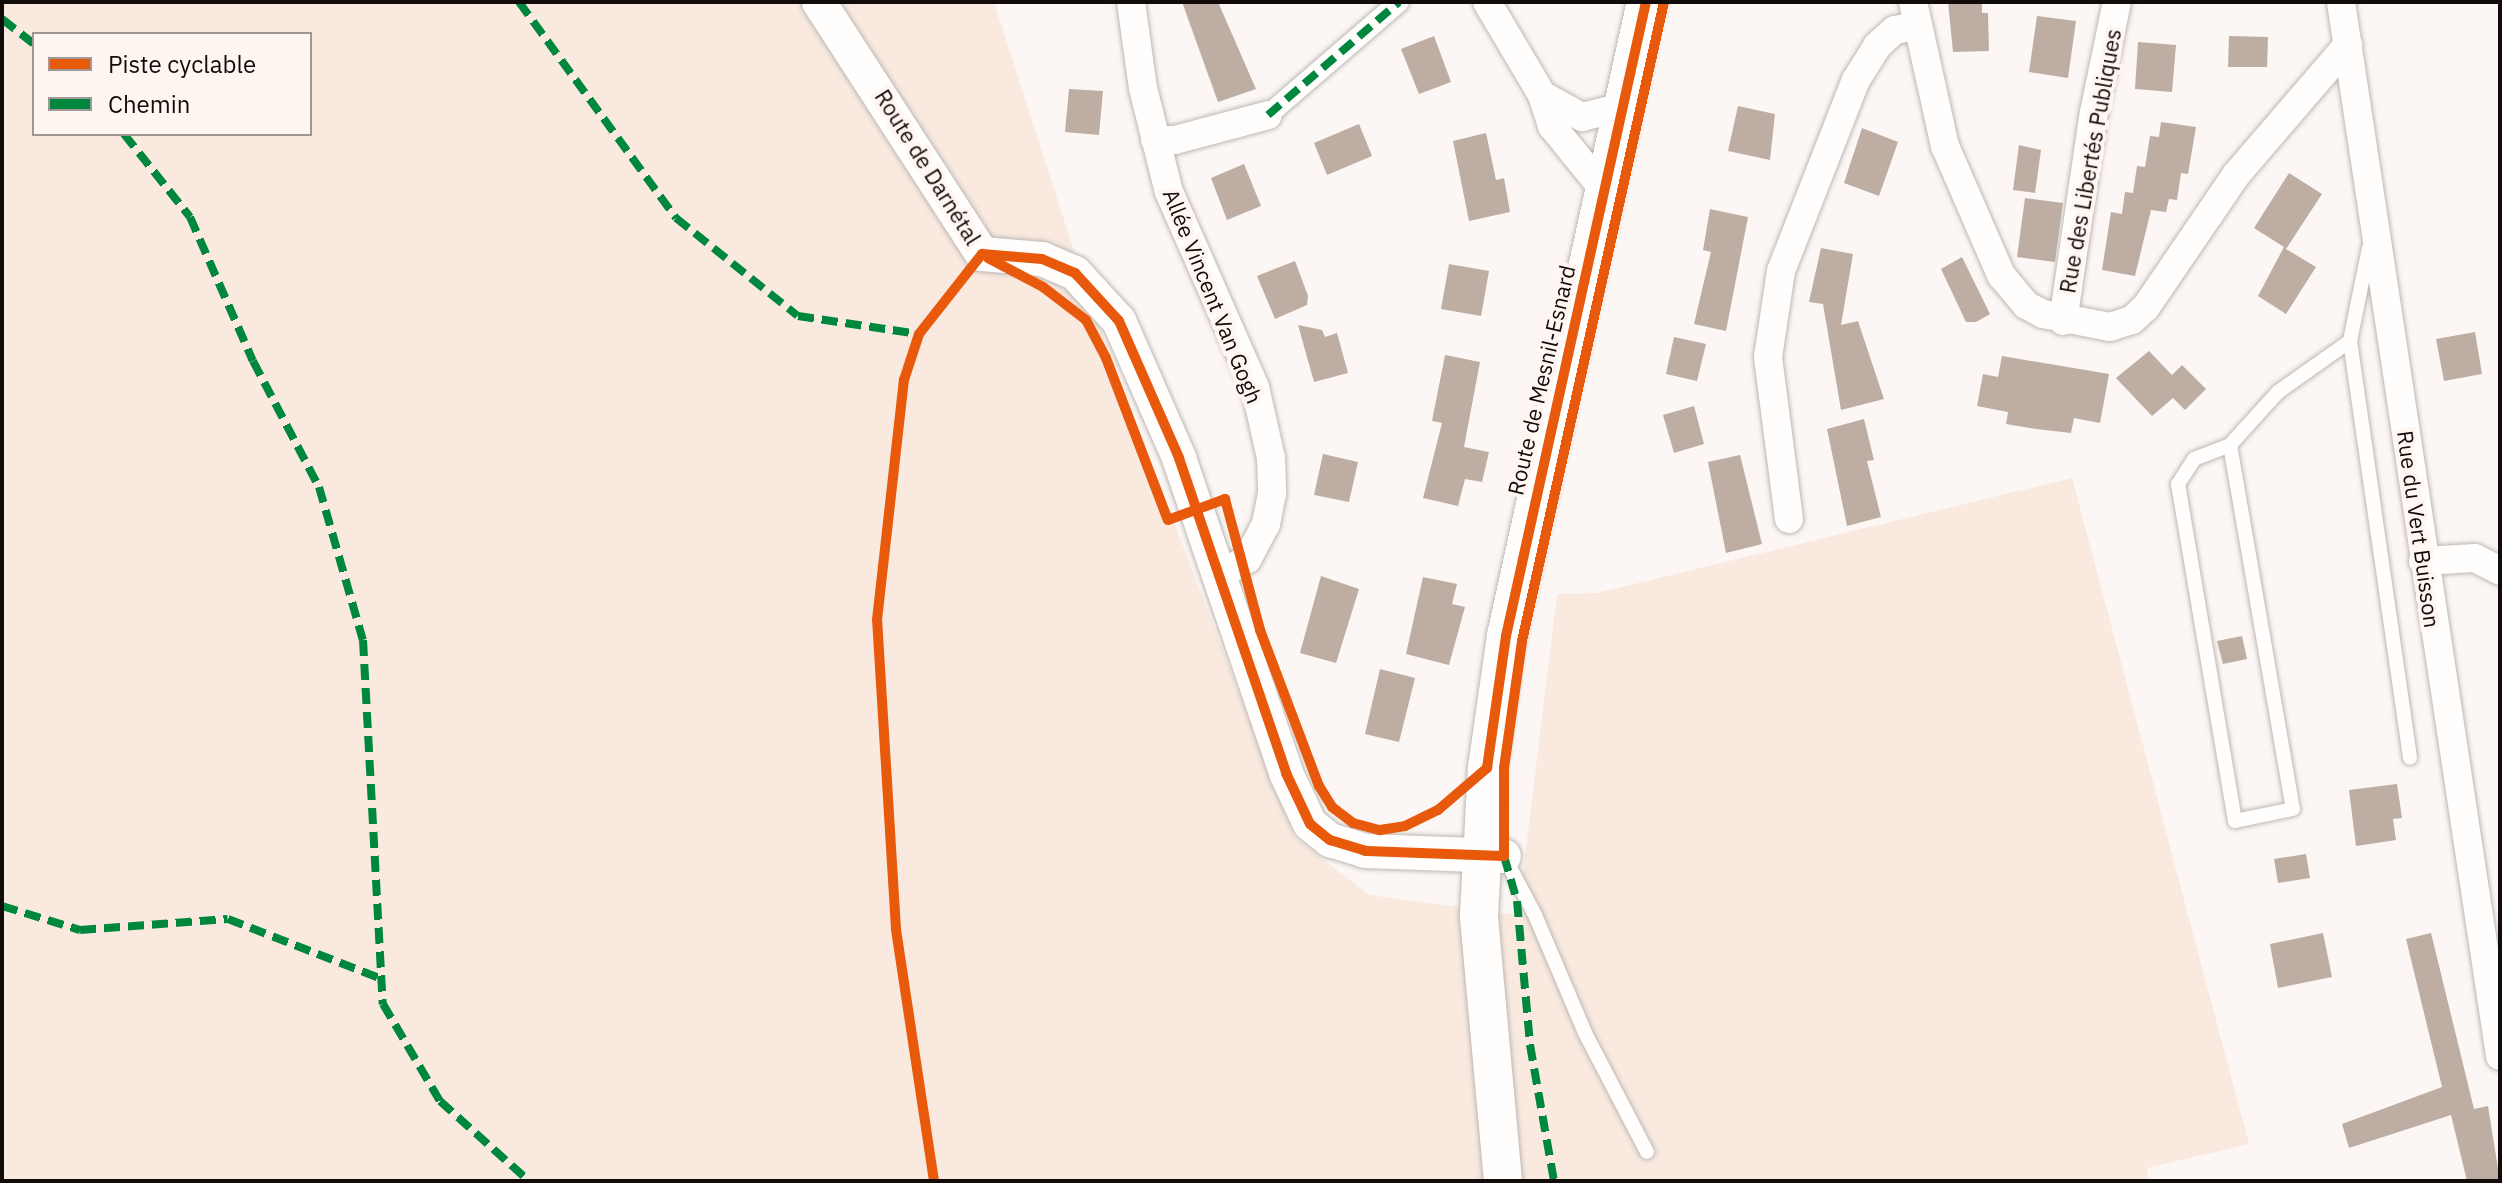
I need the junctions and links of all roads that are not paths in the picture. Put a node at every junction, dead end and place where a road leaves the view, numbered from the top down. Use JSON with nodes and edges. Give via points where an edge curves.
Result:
{"nodes":[{"id":1,"x":819,"y":2,"type":"edge"},
{"id":2,"x":1131,"y":2,"type":"edge"},
{"id":3,"x":1399,"y":2,"type":"edge"},
{"id":4,"x":1487,"y":2,"type":"edge"},
{"id":5,"x":1646,"y":2,"type":"edge"},
{"id":6,"x":1664,"y":2,"type":"edge"},
{"id":7,"x":2117,"y":2,"type":"edge"},
{"id":8,"x":2341,"y":2,"type":"edge"},
{"id":9,"x":1914,"y":14,"type":"edge"},
{"id":10,"x":2348,"y":45,"type":"junction"},
{"id":11,"x":1542,"y":95,"type":"junction"},
{"id":12,"x":1622,"y":107,"type":"junction"},
{"id":13,"x":1268,"y":115,"type":"joint"},
{"id":14,"x":1155,"y":140,"type":"junction"},
{"id":15,"x":1604,"y":190,"type":"junction"},
{"id":16,"x":2374,"y":220,"type":"junction"},
{"id":17,"x":2063,"y":321,"type":"junction"},
{"id":18,"x":2350,"y":341,"type":"junction"},
{"id":19,"x":2230,"y":445,"type":"junction"},
{"id":20,"x":1789,"y":519,"type":"dead end"},
{"id":21,"x":2423,"y":561,"type":"junction"},
{"id":22,"x":2500,"y":571,"type":"edge"},
{"id":23,"x":1222,"y":574,"type":"junction"},
{"id":24,"x":2410,"y":758,"type":"dead end"},
{"id":25,"x":1492,"y":855,"type":"junction"},
{"id":26,"x":2500,"y":1056,"type":"edge"},
{"id":27,"x":1647,"y":1152,"type":"dead end"},
{"id":28,"x":1503,"y":1181,"type":"edge"}],
"edges":[{"from":1,"to":23,"type":"street","name":"Route de Darnétal","via":[[982,254],[1024,256],[1061,266],[1088,282],[1109,304],[1144,367]]},
{"from":2,"to":14,"type":"street","name":"Allée Vincent Van Gogh"},
{"from":3,"to":13,"type":"street"},
{"from":4,"to":11,"type":"street"},
{"from":5,"to":12,"type":"main road","name":"Route de Mesnil-Esnard"},
{"from":6,"to":25,"type":"main road","name":"Route de Mesnil-Esnard","via":[[1522,641]]},
{"from":7,"to":17,"type":"street","name":"Rue des Libertés Publiques","via":[[2094,112]]},
{"from":8,"to":10,"type":"street","name":"Rue du Vert Buisson"},
{"from":9,"to":17,"type":"street","via":[[1945,146],[1994,263],[2026,305]]},
{"from":9,"to":20,"type":"street","via":[[1877,46],[1856,80],[1781,271],[1768,357]]},
{"from":10,"to":16,"type":"street","name":"Rue du Vert Buisson"},
{"from":10,"to":17,"type":"street","via":[[2236,175],[2140,315],[2110,327]]},
{"from":11,"to":12,"type":"street","via":[[1582,117]]},
{"from":11,"to":15,"type":"street","via":[[1552,126]]},
{"from":12,"to":15,"type":"main road","name":"Route de Mesnil-Esnard"},
{"from":13,"to":14,"type":"street","via":[[1175,140]]},
{"from":14,"to":23,"type":"street","name":"Allée Vincent Van Gogh","via":[[1169,192],[1255,387],[1271,458],[1266,524],[1247,559]]},
{"from":15,"to":25,"type":"main road","name":"Route de Mesnil-Esnard","via":[[1506,636]]},
{"from":16,"to":18,"type":"lane"},
{"from":16,"to":21,"type":"street","name":"Rue du Vert Buisson"},
{"from":18,"to":19,"type":"lane","via":[[2278,392]]},
{"from":18,"to":24,"type":"lane"},
{"from":19,"to":19,"type":"lane","via":[[2194,459],[2178,484],[2235,821],[2293,809]]},
{"from":21,"to":22,"type":"street","via":[[2475,558]]},
{"from":21,"to":26,"type":"street","name":"Rue du Vert Buisson"},
{"from":23,"to":25,"type":"street","via":[[1286,773],[1310,824],[1330,840],[1365,851]]},
{"from":25,"to":27,"type":"lane","via":[[1535,915],[1585,1033]]},
{"from":25,"to":28,"type":"main road","via":[[1490,1010]]}]}
